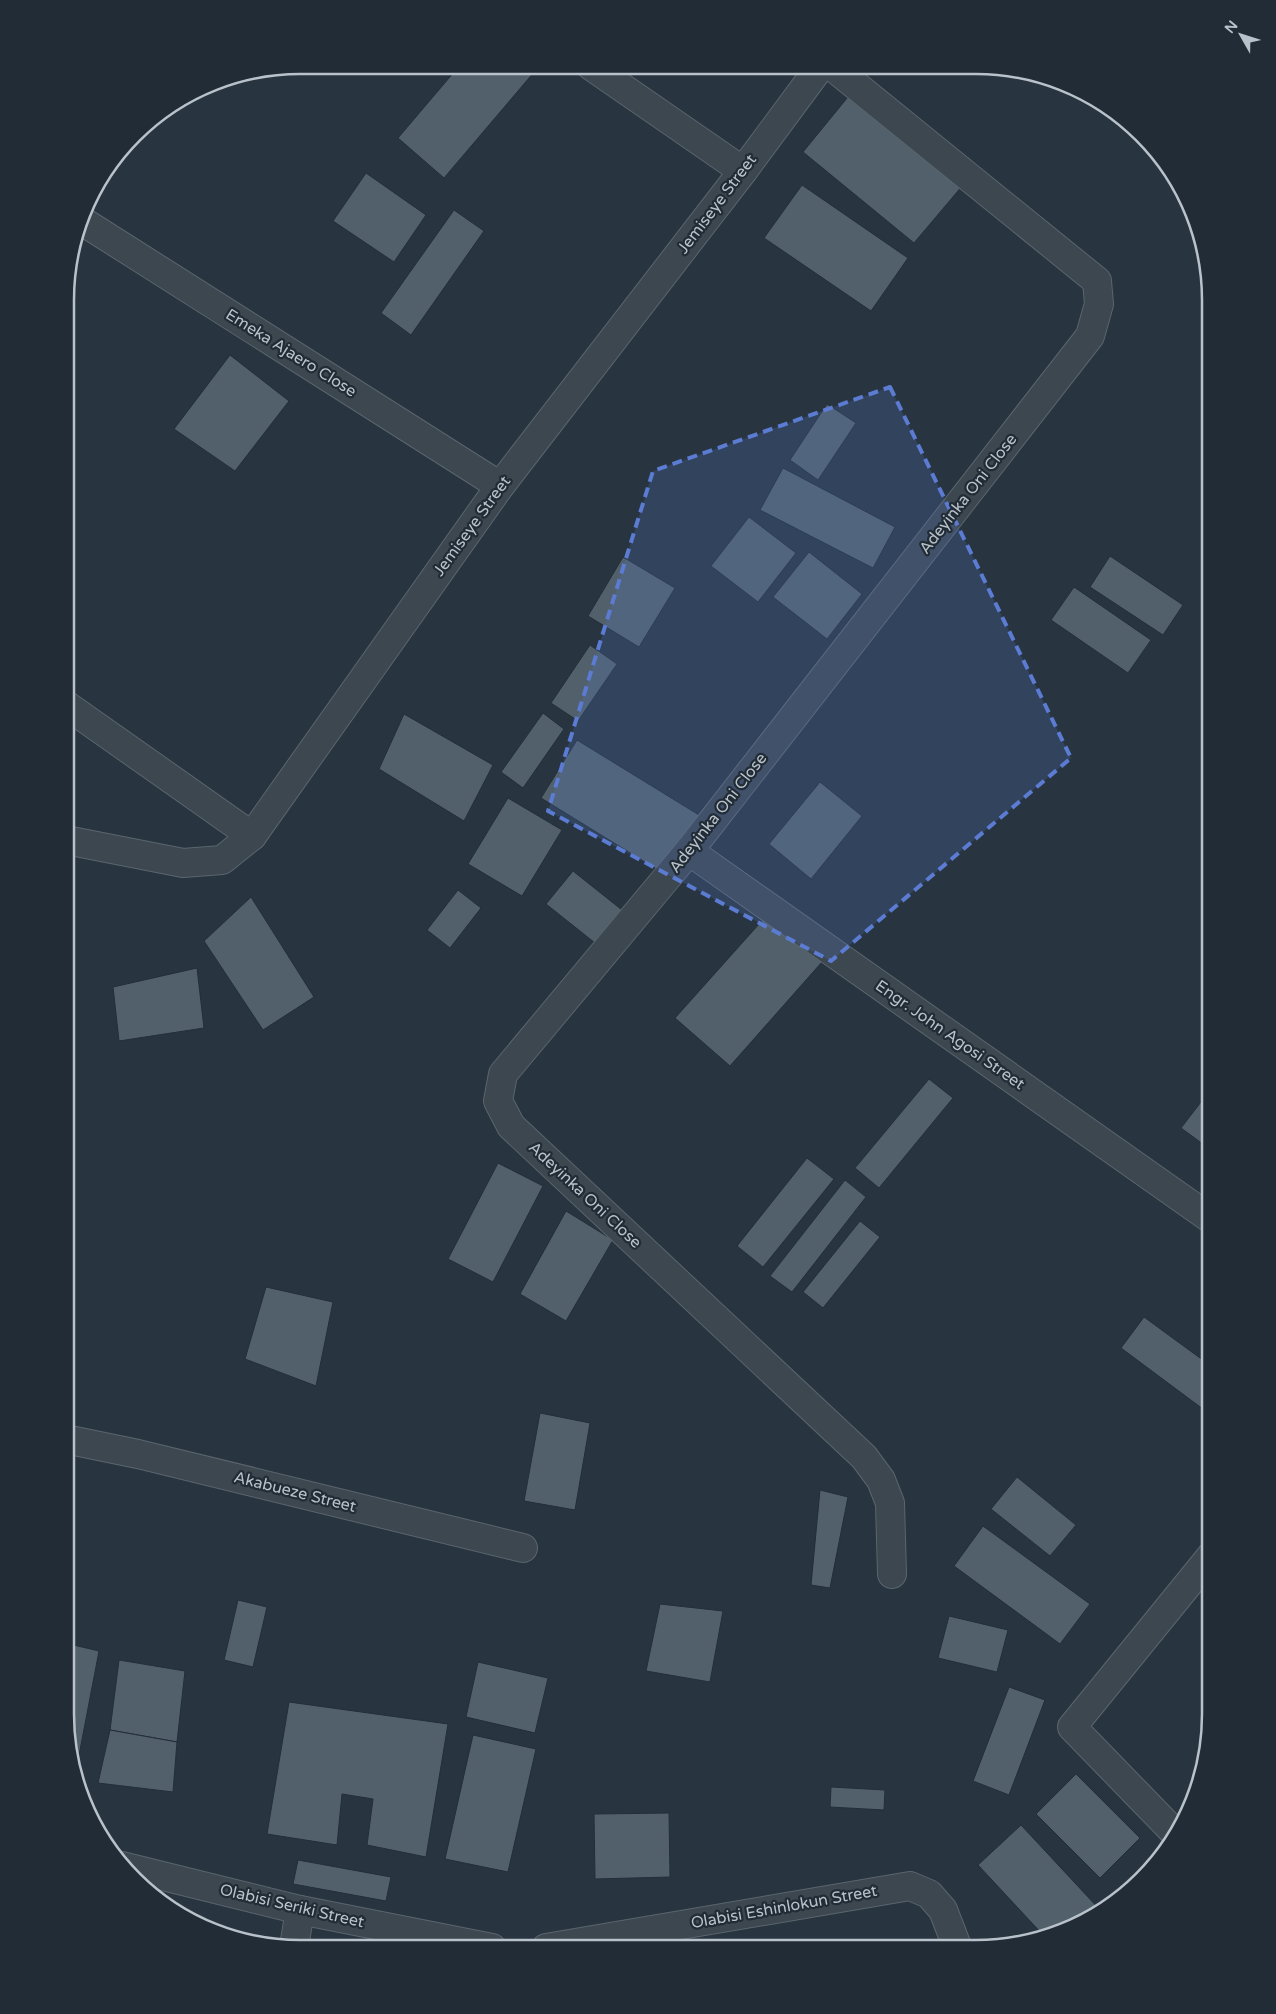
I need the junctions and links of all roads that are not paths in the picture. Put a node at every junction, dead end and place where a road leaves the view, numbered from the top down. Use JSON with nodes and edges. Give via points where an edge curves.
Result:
{"nodes":[{"id":1,"x":604,"y":74,"type":"edge"},
{"id":2,"x":814,"y":74,"type":"edge"},
{"id":3,"x":843,"y":74,"type":"edge"},
{"id":4,"x":743,"y":171,"type":"junction"},
{"id":5,"x":87,"y":224,"type":"edge"},
{"id":6,"x":500,"y":486,"type":"junction"},
{"id":7,"x":74,"y":711,"type":"edge"},
{"id":8,"x":252,"y":836,"type":"junction"},
{"id":9,"x":74,"y":842,"type":"edge"},
{"id":10,"x":689,"y":851,"type":"junction"},
{"id":11,"x":1202,"y":1212,"type":"edge"},
{"id":12,"x":74,"y":1441,"type":"edge"},
{"id":13,"x":523,"y":1548,"type":"dead end"},
{"id":14,"x":1202,"y":1566,"type":"edge"},
{"id":15,"x":892,"y":1574,"type":"dead end"},
{"id":16,"x":1171,"y":1829,"type":"edge"},
{"id":17,"x":136,"y":1869,"type":"edge"},
{"id":18,"x":300,"y":1910,"type":"junction"},
{"id":19,"x":295,"y":1940,"type":"edge"},
{"id":20,"x":452,"y":1940,"type":"edge"},
{"id":21,"x":593,"y":1940,"type":"edge"},
{"id":22,"x":955,"y":1940,"type":"edge"}],
"edges":[{"from":1,"to":4,"type":"street"},
{"from":2,"to":4,"type":"street","name":"Jemiseye Street"},
{"from":3,"to":10,"type":"street","name":"Adeyinka Oni Close","via":[[1097,281],[1099,304],[1090,336]]},
{"from":4,"to":6,"type":"street","name":"Jemiseye Street"},
{"from":5,"to":6,"type":"street","name":"Emeka Ajaero Close"},
{"from":6,"to":8,"type":"street","name":"Jemiseye Street"},
{"from":7,"to":8,"type":"street"},
{"from":8,"to":9,"type":"street","name":"Jemiseye Street","via":[[222,860],[183,863]]},
{"from":10,"to":11,"type":"street","name":"Engr. John Agosi Street"},
{"from":10,"to":15,"type":"street","name":"Adeyinka Oni Close","via":[[503,1074],[498,1101],[511,1126],[864,1457],[882,1480],[890,1503]]},
{"from":12,"to":13,"type":"street","name":"Akabueze Street"},
{"from":14,"to":16,"type":"street","via":[[1072,1727]]},
{"from":17,"to":18,"type":"street","name":"Olabisi Seriki Street"},
{"from":18,"to":19,"type":"street"},
{"from":18,"to":20,"type":"street","name":"Olabisi Seriki Street"},
{"from":21,"to":22,"type":"street","name":"Olabisi Eshinlokun Street","via":[[910,1886],[930,1894],[944,1910]]}]}
